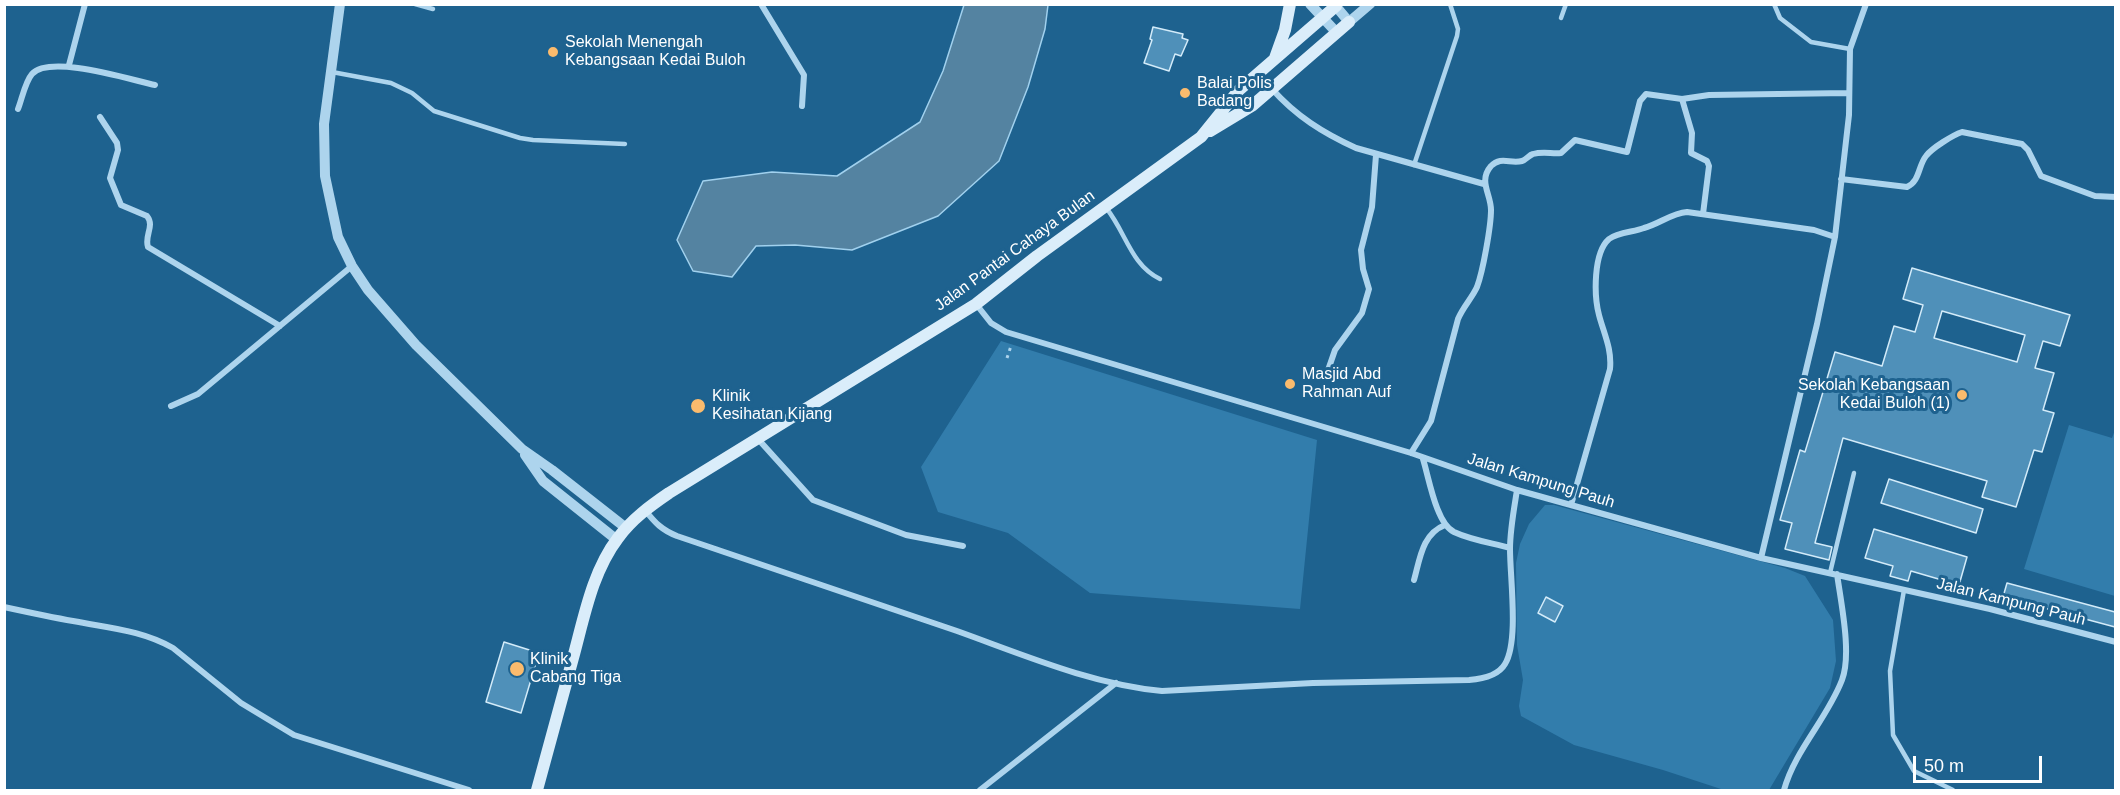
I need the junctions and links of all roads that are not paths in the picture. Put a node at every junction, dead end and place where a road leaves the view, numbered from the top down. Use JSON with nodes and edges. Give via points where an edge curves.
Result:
{"nodes":[{"id":1,"x":85,"y":4,"type":"edge"},
{"id":2,"x":340,"y":4,"type":"edge"},
{"id":3,"x":415,"y":4,"type":"edge"},
{"id":4,"x":761,"y":4,"type":"edge"},
{"id":5,"x":1290,"y":4,"type":"edge"},
{"id":6,"x":1310,"y":4,"type":"edge"},
{"id":7,"x":1370,"y":4,"type":"edge"},
{"id":8,"x":1450,"y":4,"type":"edge"},
{"id":9,"x":1566,"y":4,"type":"edge"},
{"id":10,"x":1774,"y":4,"type":"edge"},
{"id":11,"x":1866,"y":4,"type":"edge"},
{"id":12,"x":1336,"y":5,"type":"edge"},
{"id":13,"x":433,"y":9,"type":"dead end"},
{"id":14,"x":1323,"y":17,"type":"junction"},
{"id":15,"x":1561,"y":18,"type":"dead end"},
{"id":16,"x":1350,"y":22,"type":"junction"},
{"id":17,"x":1337,"y":33,"type":"junction"},
{"id":18,"x":1850,"y":49,"type":"junction"},
{"id":19,"x":69,"y":65,"type":"junction"},
{"id":20,"x":1266,"y":67,"type":"junction"},
{"id":21,"x":329,"y":72,"type":"junction"},
{"id":22,"x":155,"y":85,"type":"dead end"},
{"id":23,"x":1272,"y":88,"type":"junction"},
{"id":24,"x":1848,"y":93,"type":"junction"},
{"id":25,"x":1682,"y":99,"type":"junction"},
{"id":26,"x":802,"y":106,"type":"dead end"},
{"id":27,"x":18,"y":109,"type":"dead end"},
{"id":28,"x":100,"y":117,"type":"dead end"},
{"id":29,"x":1201,"y":136,"type":"junction"},
{"id":30,"x":625,"y":144,"type":"dead end"},
{"id":31,"x":1376,"y":155,"type":"junction"},
{"id":32,"x":1414,"y":165,"type":"junction"},
{"id":33,"x":1842,"y":179,"type":"junction"},
{"id":34,"x":1484,"y":184,"type":"junction"},
{"id":35,"x":2115,"y":197,"type":"edge"},
{"id":36,"x":1105,"y":207,"type":"junction"},
{"id":37,"x":1703,"y":214,"type":"junction"},
{"id":38,"x":1835,"y":237,"type":"junction"},
{"id":39,"x":352,"y":266,"type":"junction"},
{"id":40,"x":1160,"y":279,"type":"dead end"},
{"id":41,"x":976,"y":304,"type":"junction"},
{"id":42,"x":280,"y":326,"type":"junction"},
{"id":43,"x":1326,"y":376,"type":"dead end"},
{"id":44,"x":171,"y":406,"type":"dead end"},
{"id":45,"x":758,"y":438,"type":"junction"},
{"id":46,"x":522,"y":449,"type":"junction"},
{"id":47,"x":1411,"y":453,"type":"junction"},
{"id":48,"x":1423,"y":459,"type":"junction"},
{"id":49,"x":1854,"y":473,"type":"dead end"},
{"id":50,"x":1517,"y":489,"type":"junction"},
{"id":51,"x":1571,"y":505,"type":"junction"},
{"id":52,"x":645,"y":510,"type":"junction"},
{"id":53,"x":1445,"y":525,"type":"junction"},
{"id":54,"x":626,"y":528,"type":"junction"},
{"id":55,"x":617,"y":540,"type":"junction"},
{"id":56,"x":963,"y":546,"type":"dead end"},
{"id":57,"x":1509,"y":548,"type":"junction"},
{"id":58,"x":1761,"y":558,"type":"junction"},
{"id":59,"x":1834,"y":574,"type":"junction"},
{"id":60,"x":1414,"y":580,"type":"dead end"},
{"id":61,"x":1904,"y":590,"type":"junction"},
{"id":62,"x":4,"y":607,"type":"edge"},
{"id":63,"x":2115,"y":642,"type":"edge"},
{"id":64,"x":1116,"y":683,"type":"junction"},
{"id":65,"x":469,"y":790,"type":"edge"},
{"id":66,"x":537,"y":790,"type":"edge"},
{"id":67,"x":980,"y":790,"type":"edge"},
{"id":68,"x":1784,"y":790,"type":"edge"},
{"id":69,"x":1953,"y":790,"type":"edge"}],
"edges":[{"from":1,"to":19,"type":"street"},
{"from":2,"to":21,"type":"street"},
{"from":3,"to":13,"type":"lane"},
{"from":4,"to":26,"type":"street","via":[[804,75]]},
{"from":5,"to":20,"type":"main road","via":[[1281,44]]},
{"from":6,"to":14,"type":"street"},
{"from":7,"to":16,"type":"street","name":"Jalan Pantai Cahaya Bulan"},
{"from":8,"to":32,"type":"lane","via":[[1457,36]]},
{"from":9,"to":15,"type":"lane"},
{"from":10,"to":18,"type":"lane","via":[[1780,18],[1811,42]]},
{"from":11,"to":18,"type":"street"},
{"from":12,"to":14,"type":"main road","name":"Jalan Pantai Cahaya Bulan"},
{"from":12,"to":16,"type":"street"},
{"from":14,"to":17,"type":"street"},
{"from":14,"to":20,"type":"main road","name":"Jalan Pantai Cahaya Bulan"},
{"from":16,"to":17,"type":"main road","name":"Jalan Pantai Cahaya Bulan"},
{"from":17,"to":23,"type":"main road","name":"Jalan Pantai Cahaya Bulan"},
{"from":18,"to":24,"type":"street"},
{"from":19,"to":22,"type":"street"},
{"from":19,"to":27,"type":"street","via":[[43,68],[32,75]]},
{"from":20,"to":29,"type":"main road","name":"Jalan Pantai Cahaya Bulan","via":[[1239,90]]},
{"from":21,"to":30,"type":"lane","via":[[391,83],[412,93],[434,111],[520,138]]},
{"from":21,"to":39,"type":"street","via":[[325,176],[338,237]]},
{"from":23,"to":29,"type":"main road","name":"Jalan Pantai Cahaya Bulan","via":[[1253,105]]},
{"from":23,"to":31,"type":"street","via":[[1318,129]]},
{"from":24,"to":25,"type":"street","via":[[1709,95]]},
{"from":24,"to":33,"type":"street"},
{"from":25,"to":34,"type":"street","via":[[1643,96],[1627,152],[1575,140],[1558,154],[1542,152],[1519,161],[1498,161],[1487,172]]},
{"from":25,"to":37,"type":"street","via":[[1692,133],[1691,153],[1709,166]]},
{"from":28,"to":42,"type":"street","via":[[118,150],[110,173],[111,184],[121,204],[150,219],[148,247]]},
{"from":29,"to":36,"type":"main road","name":"Jalan Pantai Cahaya Bulan"},
{"from":31,"to":32,"type":"street"},
{"from":31,"to":43,"type":"street","via":[[1371,207],[1361,250],[1369,288],[1362,313],[1335,350]]},
{"from":32,"to":34,"type":"street"},
{"from":33,"to":35,"type":"street","via":[[1907,187],[1914,183],[1929,152],[1955,134],[1965,132],[2022,144],[2041,176],[2095,196]]},
{"from":33,"to":38,"type":"street"},
{"from":34,"to":47,"type":"street","via":[[1491,210],[1481,271],[1458,319],[1431,421]]},
{"from":36,"to":40,"type":"lane","via":[[1140,266]]},
{"from":36,"to":41,"type":"main road","name":"Jalan Pantai Cahaya Bulan"},
{"from":37,"to":38,"type":"street","via":[[1814,230]]},
{"from":37,"to":51,"type":"street","via":[[1679,213],[1614,236],[1600,253],[1597,301],[1610,346],[1610,369]]},
{"from":38,"to":58,"type":"street"},
{"from":39,"to":42,"type":"street"},
{"from":39,"to":46,"type":"street","via":[[416,345]]},
{"from":41,"to":45,"type":"main road","name":"Jalan Pantai Cahaya Bulan"},
{"from":41,"to":47,"type":"street","name":"Jalan Kampung Pauh","via":[[1006,332]]},
{"from":42,"to":44,"type":"street","via":[[198,394]]},
{"from":45,"to":52,"type":"main road","name":"Jalan Pantai Cahaya Bulan"},
{"from":45,"to":56,"type":"street","via":[[813,500],[906,535]]},
{"from":46,"to":54,"type":"street"},
{"from":46,"to":55,"type":"street","via":[[543,481]]},
{"from":47,"to":48,"type":"street","name":"Jalan Kampung Pauh"},
{"from":48,"to":50,"type":"street","name":"Jalan Kampung Pauh"},
{"from":48,"to":53,"type":"street"},
{"from":49,"to":59,"type":"lane"},
{"from":50,"to":51,"type":"street","name":"Jalan Kampung Pauh"},
{"from":50,"to":57,"type":"street"},
{"from":51,"to":58,"type":"street","name":"Jalan Kampung Pauh"},
{"from":52,"to":54,"type":"main road","name":"Jalan Pantai Cahaya Bulan"},
{"from":52,"to":64,"type":"street","via":[[655,524],[677,536],[1084,676]]},
{"from":53,"to":57,"type":"street","via":[[1454,532]]},
{"from":53,"to":60,"type":"street","via":[[1429,536]]},
{"from":54,"to":55,"type":"main road","name":"Jalan Pantai Cahaya Bulan"},
{"from":55,"to":66,"type":"main road","name":"Jalan Pantai Cahaya Bulan","via":[[597,576]]},
{"from":57,"to":64,"type":"street","via":[[1511,649],[1505,665],[1482,679],[1162,691]]},
{"from":58,"to":59,"type":"street","name":"Jalan Kampung Pauh"},
{"from":59,"to":61,"type":"street","name":"Jalan Kampung Pauh"},
{"from":59,"to":68,"type":"street","via":[[1846,654],[1842,679],[1803,747]]},
{"from":61,"to":63,"type":"street","name":"Jalan Kampung Pauh"},
{"from":61,"to":69,"type":"lane","via":[[1890,671],[1893,735],[1914,771]]},
{"from":62,"to":65,"type":"street","via":[[123,629],[162,642],[241,703],[294,735]]},
{"from":64,"to":67,"type":"street"}]}
